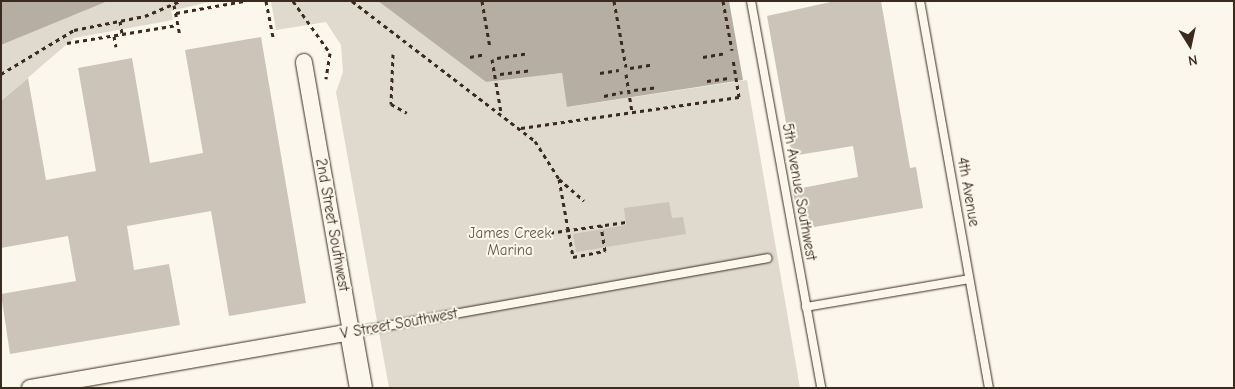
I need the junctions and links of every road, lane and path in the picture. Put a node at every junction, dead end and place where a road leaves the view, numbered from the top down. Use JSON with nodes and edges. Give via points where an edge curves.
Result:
{"nodes":[{"id":1,"x":180,"y":1,"type":"edge"},
{"id":2,"x":244,"y":1,"type":"edge"},
{"id":3,"x":266,"y":1,"type":"edge"},
{"id":4,"x":293,"y":1,"type":"edge"},
{"id":5,"x":352,"y":1,"type":"edge"},
{"id":6,"x":482,"y":1,"type":"edge"},
{"id":7,"x":614,"y":1,"type":"edge"},
{"id":8,"x":723,"y":1,"type":"edge"},
{"id":9,"x":751,"y":1,"type":"edge"},
{"id":10,"x":920,"y":1,"type":"edge"},
{"id":11,"x":174,"y":5,"type":"junction"},
{"id":12,"x":176,"y":13,"type":"junction"},
{"id":13,"x":120,"y":21,"type":"junction"},
{"id":14,"x":178,"y":25,"type":"junction"},
{"id":15,"x":316,"y":31,"type":"dead end"},
{"id":16,"x":122,"y":34,"type":"junction"},
{"id":17,"x":180,"y":35,"type":"dead end"},
{"id":18,"x":114,"y":36,"type":"junction"},
{"id":19,"x":273,"y":38,"type":"dead end"},
{"id":20,"x":67,"y":43,"type":"dead end"},
{"id":21,"x":116,"y":48,"type":"dead end"},
{"id":22,"x":490,"y":48,"type":"dead end"},
{"id":23,"x":732,"y":50,"type":"dead end"},
{"id":24,"x":528,"y":53,"type":"dead end"},
{"id":25,"x":725,"y":53,"type":"dead end"},
{"id":26,"x":393,"y":54,"type":"dead end"},
{"id":27,"x":486,"y":54,"type":"dead end"},
{"id":28,"x":470,"y":56,"type":"dead end"},
{"id":29,"x":703,"y":57,"type":"dead end"},
{"id":30,"x":497,"y":58,"type":"dead end"},
{"id":31,"x":734,"y":58,"type":"dead end"},
{"id":32,"x":492,"y":59,"type":"dead end"},
{"id":33,"x":304,"y":62,"type":"dead end"},
{"id":34,"x":654,"y":64,"type":"dead end"},
{"id":35,"x":531,"y":70,"type":"dead end"},
{"id":36,"x":619,"y":70,"type":"dead end"},
{"id":37,"x":600,"y":73,"type":"dead end"},
{"id":38,"x":1,"y":74,"type":"edge"},
{"id":39,"x":500,"y":74,"type":"dead end"},
{"id":40,"x":626,"y":74,"type":"dead end"},
{"id":41,"x":729,"y":78,"type":"dead end"},
{"id":42,"x":707,"y":81,"type":"dead end"},
{"id":43,"x":657,"y":86,"type":"dead end"},
{"id":44,"x":634,"y":90,"type":"dead end"},
{"id":45,"x":624,"y":92,"type":"dead end"},
{"id":46,"x":604,"y":96,"type":"dead end"},
{"id":47,"x":632,"y":111,"type":"junction"},
{"id":48,"x":501,"y":112,"type":"junction"},
{"id":49,"x":407,"y":113,"type":"dead end"},
{"id":50,"x":520,"y":128,"type":"junction"},
{"id":51,"x":559,"y":179,"type":"junction"},
{"id":52,"x":584,"y":201,"type":"dead end"},
{"id":53,"x":626,"y":222,"type":"dead end"},
{"id":54,"x":601,"y":225,"type":"junction"},
{"id":55,"x":569,"y":230,"type":"junction"},
{"id":56,"x":534,"y":235,"type":"dead end"},
{"id":57,"x":767,"y":258,"type":"dead end"},
{"id":58,"x":969,"y":279,"type":"junction"},
{"id":59,"x":806,"y":307,"type":"junction"},
{"id":60,"x":351,"y":332,"type":"junction"},
{"id":61,"x":30,"y":388,"type":"edge"},
{"id":62,"x":361,"y":388,"type":"edge"},
{"id":63,"x":821,"y":388,"type":"edge"},
{"id":64,"x":989,"y":388,"type":"edge"}],
"edges":[{"from":1,"to":11,"type":"path"},
{"from":2,"to":12,"type":"path"},
{"from":3,"to":19,"type":"path"},
{"from":4,"to":15,"type":"path"},
{"from":5,"to":48,"type":"path"},
{"from":6,"to":22,"type":"path"},
{"from":7,"to":34,"type":"path","via":[[628,67]]},
{"from":8,"to":23,"type":"path"},
{"from":9,"to":59,"type":"lane","name":"5th Avenue Southwest"},
{"from":10,"to":58,"type":"lane","name":"4th Avenue"},
{"from":11,"to":12,"type":"path"},
{"from":11,"to":13,"type":"path"},
{"from":12,"to":14,"type":"path"},
{"from":13,"to":16,"type":"path"},
{"from":13,"to":38,"type":"path","via":[[74,30]]},
{"from":14,"to":16,"type":"path"},
{"from":14,"to":17,"type":"path"},
{"from":16,"to":18,"type":"path"},
{"from":18,"to":20,"type":"path"},
{"from":18,"to":21,"type":"path"},
{"from":24,"to":30,"type":"path"},
{"from":25,"to":29,"type":"path"},
{"from":26,"to":49,"type":"path","via":[[391,104]]},
{"from":27,"to":28,"type":"path"},
{"from":31,"to":47,"type":"path","via":[[739,97]]},
{"from":32,"to":48,"type":"path"},
{"from":33,"to":60,"type":"street","name":"2nd Street Southwest"},
{"from":35,"to":39,"type":"path"},
{"from":36,"to":37,"type":"path"},
{"from":40,"to":47,"type":"path"},
{"from":41,"to":42,"type":"path"},
{"from":43,"to":44,"type":"path"},
{"from":45,"to":46,"type":"path"},
{"from":47,"to":50,"type":"path"},
{"from":48,"to":50,"type":"path"},
{"from":50,"to":51,"type":"path","via":[[546,154]]},
{"from":51,"to":52,"type":"path","via":[[573,186]]},
{"from":51,"to":55,"type":"path"},
{"from":53,"to":54,"type":"path"},
{"from":54,"to":55,"type":"path"},
{"from":54,"to":55,"type":"path","via":[[605,251],[573,257]]},
{"from":55,"to":56,"type":"path"},
{"from":57,"to":60,"type":"lane","name":"V Street Southwest"},
{"from":58,"to":59,"type":"lane"},
{"from":58,"to":64,"type":"lane","name":"4th Avenue"},
{"from":59,"to":63,"type":"lane","name":"5th Avenue Southwest"},
{"from":60,"to":61,"type":"street","name":"V Street Southwest"},
{"from":60,"to":62,"type":"street","name":"2nd Street Southwest"}]}
